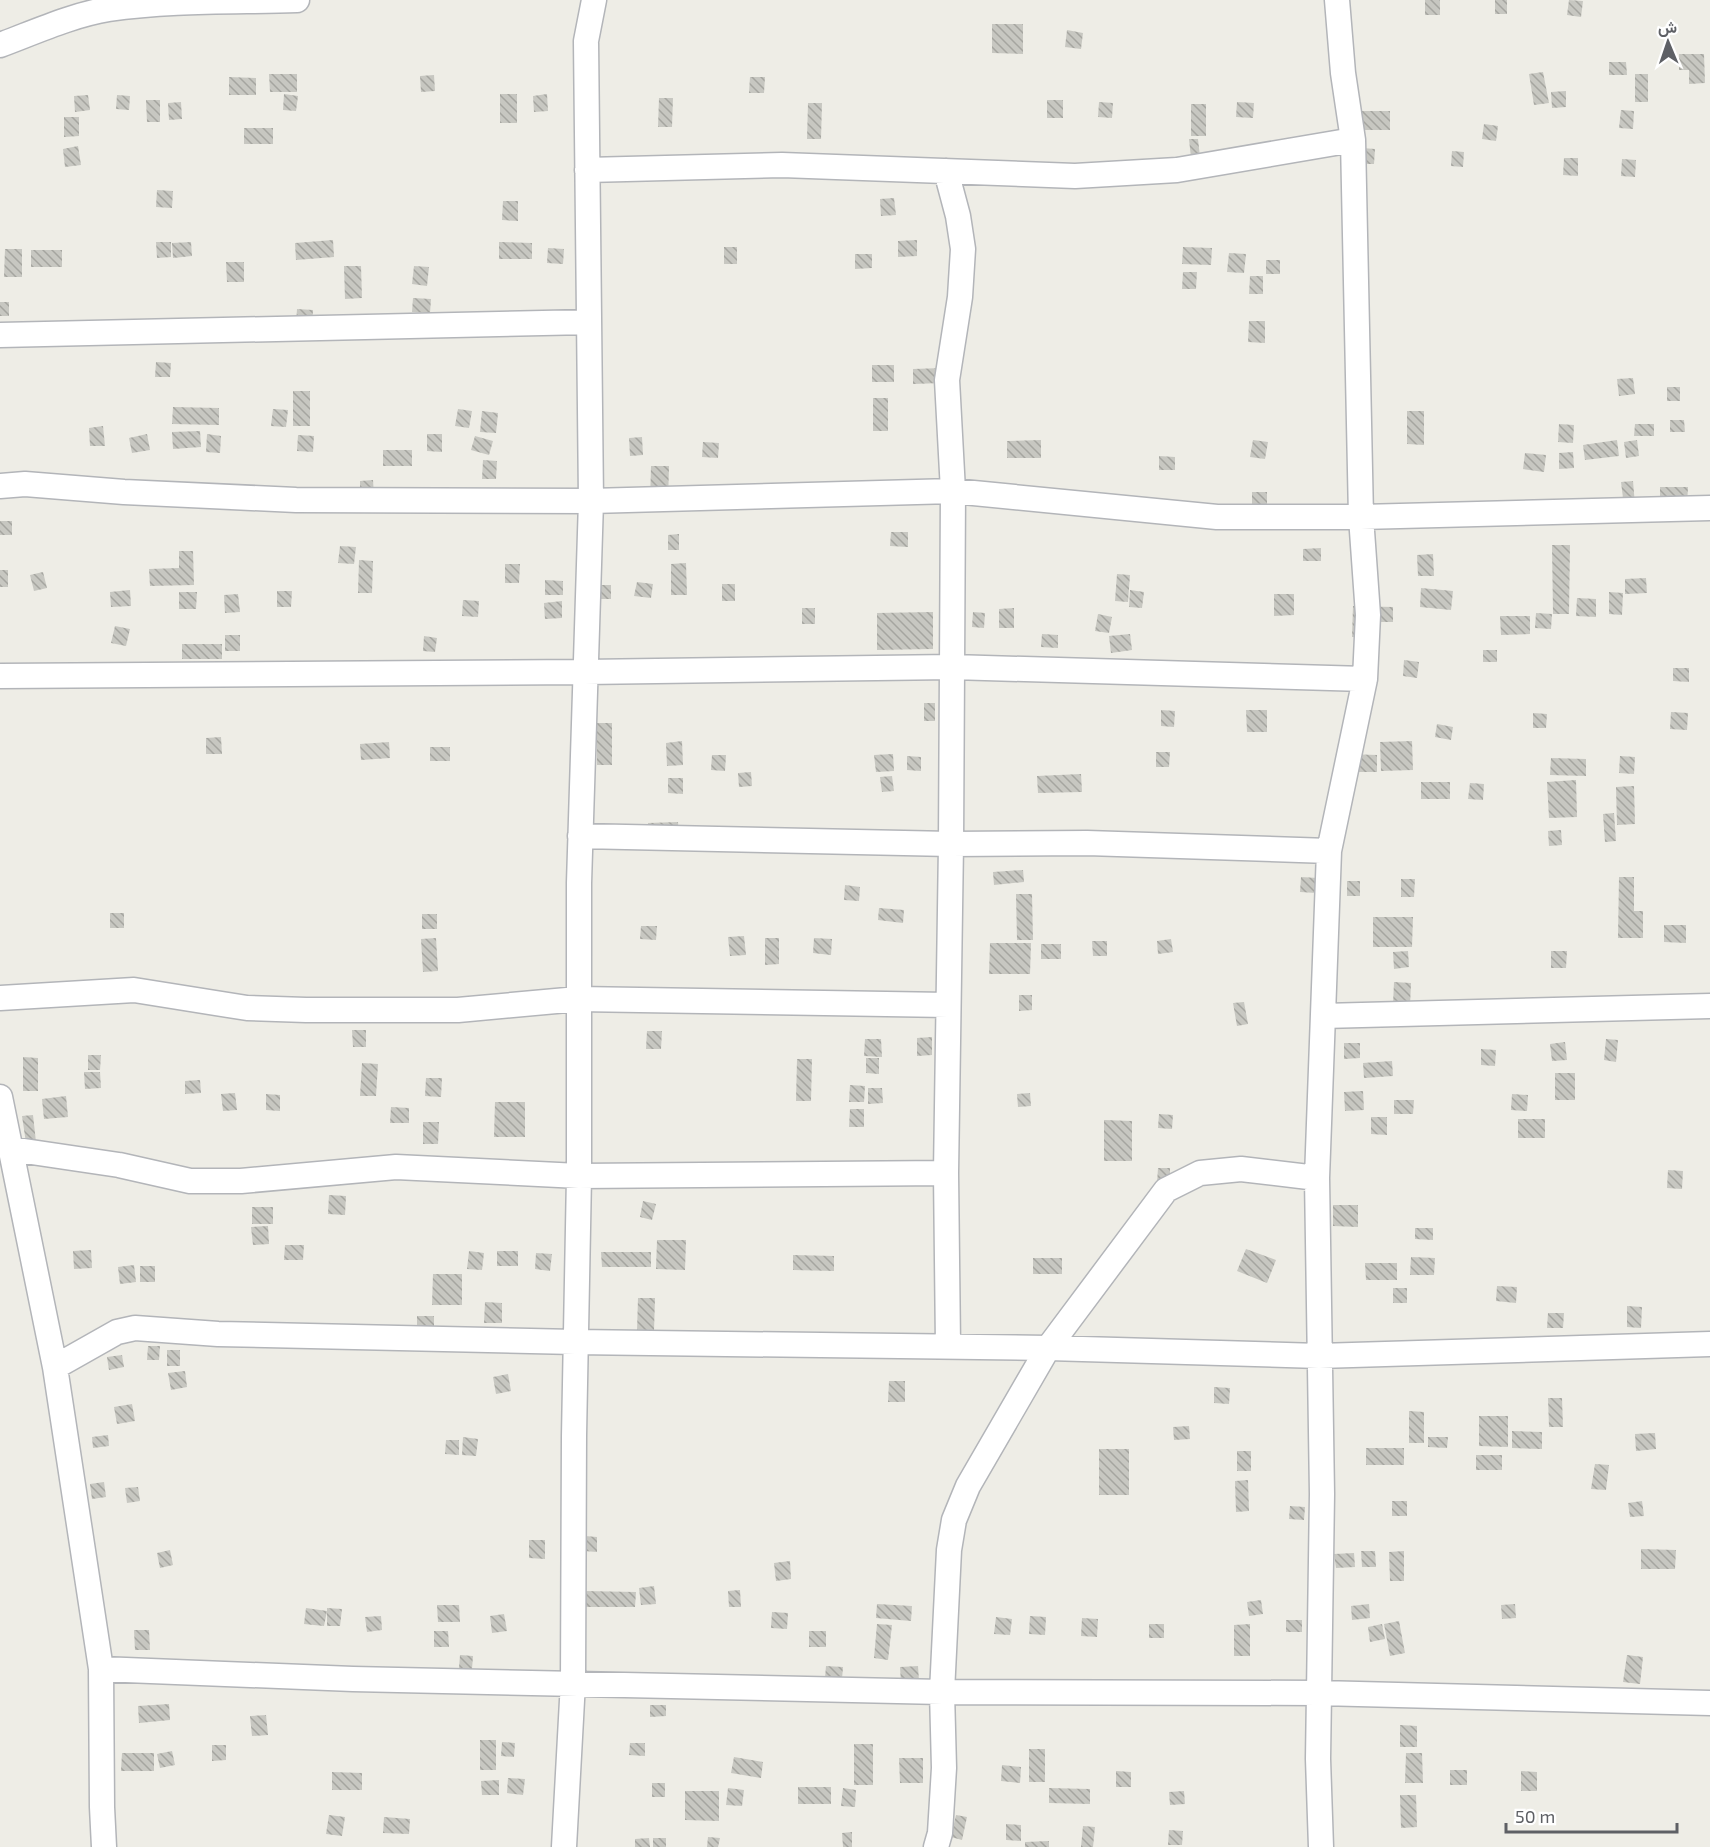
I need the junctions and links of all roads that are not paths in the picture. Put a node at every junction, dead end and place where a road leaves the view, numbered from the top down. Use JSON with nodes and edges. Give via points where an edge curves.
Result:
{"nodes":[{"id":1,"x":297,"y":0,"type":"edge"},
{"id":2,"x":594,"y":0,"type":"edge"},
{"id":3,"x":1336,"y":0,"type":"edge"},
{"id":4,"x":0,"y":45,"type":"edge"},
{"id":5,"x":1353,"y":140,"type":"junction"},
{"id":6,"x":587,"y":170,"type":"junction"},
{"id":7,"x":946,"y":171,"type":"junction"},
{"id":8,"x":589,"y":322,"type":"junction"},
{"id":9,"x":0,"y":335,"type":"edge"},
{"id":10,"x":0,"y":486,"type":"edge"},
{"id":11,"x":952,"y":491,"type":"junction"},
{"id":12,"x":591,"y":501,"type":"junction"},
{"id":13,"x":1710,"y":508,"type":"edge"},
{"id":14,"x":1361,"y":517,"type":"junction"},
{"id":15,"x":952,"y":667,"type":"junction"},
{"id":16,"x":585,"y":672,"type":"junction"},
{"id":17,"x":0,"y":676,"type":"edge"},
{"id":18,"x":1365,"y":679,"type":"junction"},
{"id":19,"x":580,"y":836,"type":"junction"},
{"id":20,"x":951,"y":844,"type":"junction"},
{"id":21,"x":1329,"y":850,"type":"junction"},
{"id":22,"x":0,"y":998,"type":"edge"},
{"id":23,"x":578,"y":999,"type":"junction"},
{"id":24,"x":948,"y":1005,"type":"junction"},
{"id":25,"x":1710,"y":1006,"type":"edge"},
{"id":26,"x":1323,"y":1016,"type":"junction"},
{"id":27,"x":0,"y":1097,"type":"edge"},
{"id":28,"x":11,"y":1149,"type":"junction"},
{"id":29,"x":946,"y":1173,"type":"junction"},
{"id":30,"x":579,"y":1176,"type":"junction"},
{"id":31,"x":1317,"y":1178,"type":"junction"},
{"id":32,"x":575,"y":1342,"type":"junction"},
{"id":33,"x":1710,"y":1344,"type":"edge"},
{"id":34,"x":948,"y":1347,"type":"junction"},
{"id":35,"x":1048,"y":1347,"type":"junction"},
{"id":36,"x":1319,"y":1356,"type":"junction"},
{"id":37,"x":55,"y":1367,"type":"junction"},
{"id":38,"x":101,"y":1669,"type":"junction"},
{"id":39,"x":573,"y":1682,"type":"junction"},
{"id":40,"x":942,"y":1692,"type":"junction"},
{"id":41,"x":1319,"y":1694,"type":"junction"},
{"id":42,"x":1710,"y":1703,"type":"edge"},
{"id":43,"x":104,"y":1847,"type":"edge"},
{"id":44,"x":564,"y":1847,"type":"edge"},
{"id":45,"x":936,"y":1847,"type":"edge"},
{"id":46,"x":1321,"y":1847,"type":"edge"}],
"edges":[{"from":1,"to":4,"type":"street","via":[[167,3],[108,9]]},
{"from":2,"to":6,"type":"street","via":[[586,41]]},
{"from":3,"to":5,"type":"street"},
{"from":5,"to":7,"type":"street","via":[[1177,170],[1075,176]]},
{"from":5,"to":14,"type":"street"},
{"from":6,"to":7,"type":"street","via":[[782,165]]},
{"from":6,"to":8,"type":"street"},
{"from":7,"to":11,"type":"street","via":[[963,249],[947,380]]},
{"from":8,"to":9,"type":"street"},
{"from":8,"to":12,"type":"street"},
{"from":10,"to":12,"type":"street","via":[[25,484],[296,500]]},
{"from":11,"to":12,"type":"street"},
{"from":11,"to":14,"type":"street","via":[[1217,517]]},
{"from":11,"to":15,"type":"street"},
{"from":12,"to":16,"type":"street"},
{"from":13,"to":14,"type":"street"},
{"from":14,"to":18,"type":"street","via":[[1368,615]]},
{"from":15,"to":16,"type":"street"},
{"from":15,"to":18,"type":"street"},
{"from":15,"to":20,"type":"street"},
{"from":16,"to":17,"type":"street"},
{"from":16,"to":19,"type":"street"},
{"from":18,"to":21,"type":"street"},
{"from":19,"to":20,"type":"street"},
{"from":19,"to":23,"type":"street"},
{"from":20,"to":21,"type":"street","via":[[1087,843]]},
{"from":20,"to":24,"type":"street"},
{"from":21,"to":26,"type":"street"},
{"from":22,"to":23,"type":"street","via":[[134,990],[247,1008],[434,1010]]},
{"from":23,"to":24,"type":"street"},
{"from":23,"to":30,"type":"street"},
{"from":24,"to":29,"type":"street"},
{"from":25,"to":26,"type":"street"},
{"from":26,"to":31,"type":"street"},
{"from":27,"to":28,"type":"street"},
{"from":28,"to":30,"type":"street","via":[[119,1165],[190,1181],[241,1181],[396,1167]]},
{"from":28,"to":37,"type":"street"},
{"from":29,"to":30,"type":"street"},
{"from":29,"to":34,"type":"street"},
{"from":30,"to":32,"type":"street"},
{"from":31,"to":35,"type":"street","via":[[1241,1169],[1200,1173],[1166,1190]]},
{"from":31,"to":36,"type":"street"},
{"from":32,"to":34,"type":"street"},
{"from":32,"to":37,"type":"street","via":[[218,1334],[135,1328],[117,1332]]},
{"from":32,"to":39,"type":"street"},
{"from":33,"to":36,"type":"street"},
{"from":34,"to":35,"type":"street"},
{"from":35,"to":36,"type":"street"},
{"from":35,"to":40,"type":"street","via":[[968,1486],[954,1520]]},
{"from":36,"to":41,"type":"street"},
{"from":37,"to":38,"type":"street"},
{"from":38,"to":39,"type":"street","via":[[353,1679]]},
{"from":38,"to":43,"type":"street"},
{"from":39,"to":40,"type":"street"},
{"from":39,"to":44,"type":"street"},
{"from":40,"to":41,"type":"street"},
{"from":40,"to":45,"type":"street","via":[[944,1768]]},
{"from":41,"to":42,"type":"street"},
{"from":41,"to":46,"type":"street"}]}
